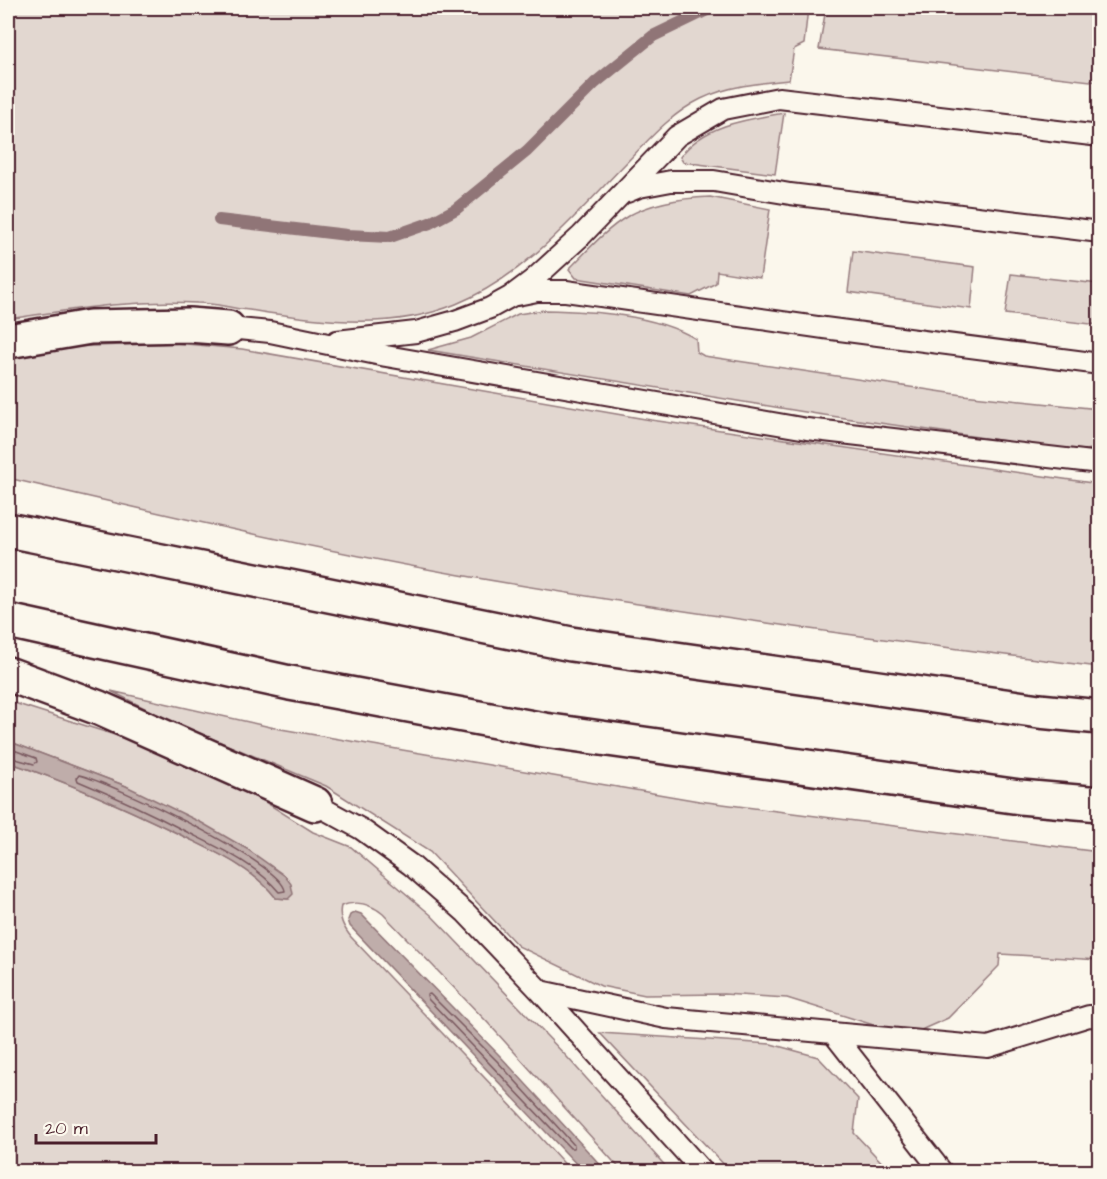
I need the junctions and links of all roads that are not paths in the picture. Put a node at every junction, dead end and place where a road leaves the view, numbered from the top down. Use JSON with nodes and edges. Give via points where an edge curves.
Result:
{"nodes":[{"id":1,"x":1100,"y":136,"type":"edge"},
{"id":2,"x":621,"y":195,"type":"junction"},
{"id":3,"x":1100,"y":232,"type":"edge"},
{"id":4,"x":510,"y":297,"type":"junction"},
{"id":5,"x":228,"y":328,"type":"joint"},
{"id":6,"x":305,"y":340,"type":"junction"},
{"id":7,"x":8,"y":341,"type":"edge"},
{"id":8,"x":1100,"y":364,"type":"edge"},
{"id":9,"x":1100,"y":464,"type":"edge"},
{"id":10,"x":8,"y":530,"type":"edge"},
{"id":11,"x":8,"y":621,"type":"edge"},
{"id":12,"x":8,"y":674,"type":"edge"},
{"id":13,"x":1100,"y":717,"type":"edge"},
{"id":14,"x":315,"y":804,"type":"joint"},
{"id":15,"x":1100,"y":804,"type":"edge"},
{"id":16,"x":540,"y":991,"type":"junction"},
{"id":17,"x":1100,"y":1017,"type":"edge"},
{"id":18,"x":833,"y":1033,"type":"junction"},
{"id":19,"x":703,"y":1172,"type":"edge"},
{"id":20,"x":942,"y":1172,"type":"edge"}],
"edges":[{"from":1,"to":2,"type":"lane","via":[[779,98],[723,109],[702,120],[677,136]]},
{"from":2,"to":3,"type":"lane","via":[[671,181],[714,182]]},
{"from":2,"to":4,"type":"lane","via":[[555,260]]},
{"from":4,"to":6,"type":"lane","via":[[464,318],[416,332],[340,341]]},
{"from":4,"to":8,"type":"lane","via":[[537,291],[566,291]]},
{"from":5,"to":6,"type":"lane"},
{"from":5,"to":7,"type":"highway","via":[[189,324],[90,327]]},
{"from":6,"to":9,"type":"lane","via":[[807,429]]},
{"from":10,"to":13,"type":"highway","via":[[571,644]]},
{"from":11,"to":15,"type":"highway","via":[[290,683],[544,730],[1020,797]]},
{"from":12,"to":14,"type":"highway","via":[[99,708]]},
{"from":14,"to":16,"type":"lane","via":[[411,865],[466,913]]},
{"from":16,"to":18,"type":"lane","via":[[666,1018]]},
{"from":16,"to":19,"type":"lane"},
{"from":17,"to":18,"type":"lane","via":[[1089,1016],[988,1047]]},
{"from":18,"to":20,"type":"lane"}]}
